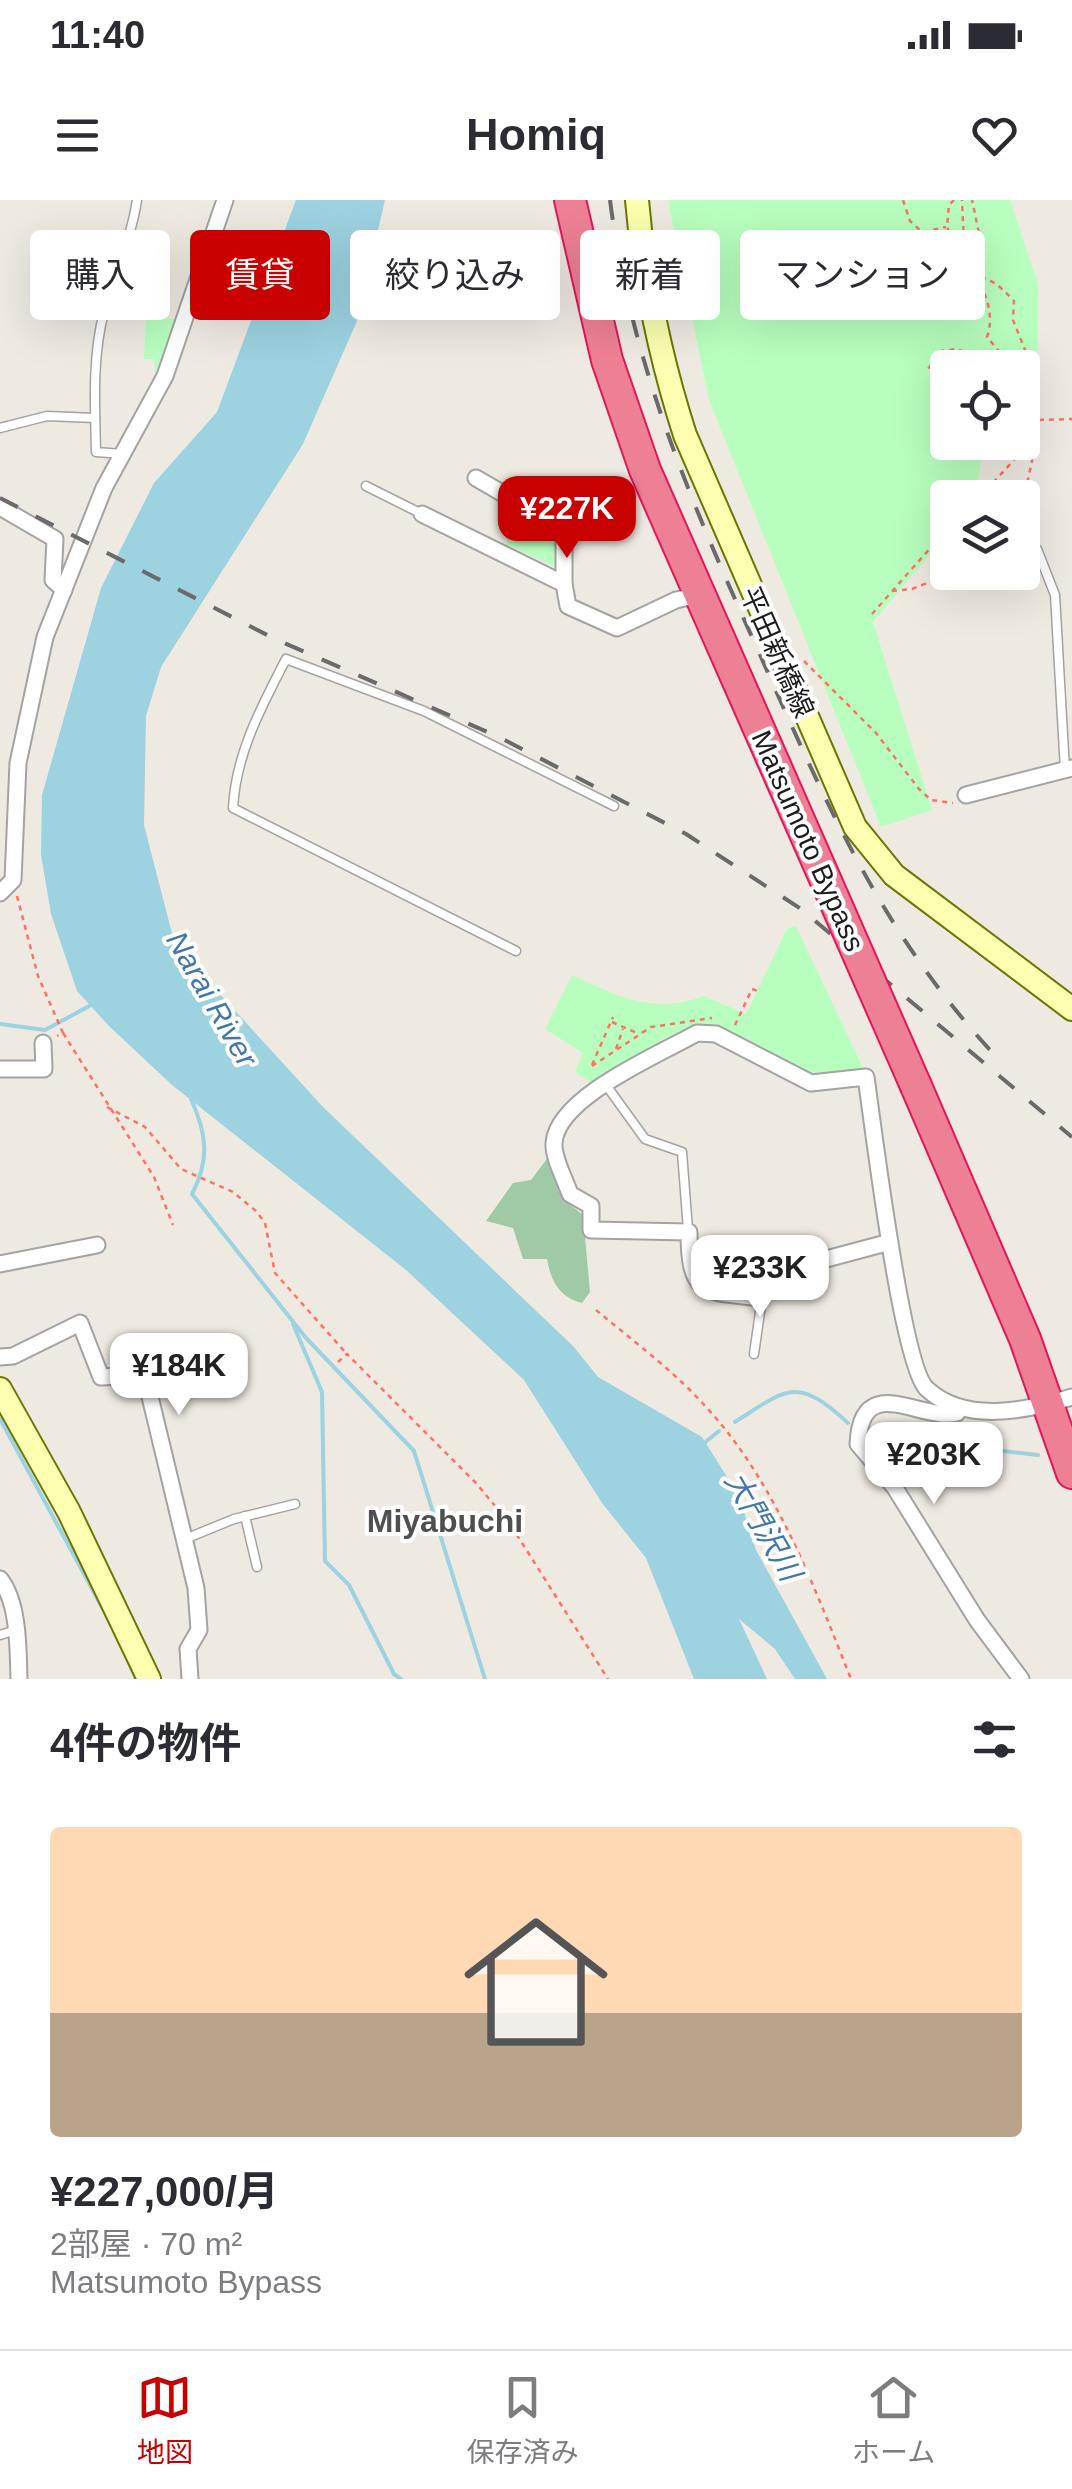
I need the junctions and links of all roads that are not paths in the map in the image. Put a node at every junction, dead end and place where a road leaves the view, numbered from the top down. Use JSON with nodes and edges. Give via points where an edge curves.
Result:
{"nodes":[{"id":1,"x":137,"y":200,"type":"edge"},
{"id":2,"x":224,"y":200,"type":"edge"},
{"id":3,"x":570,"y":200,"type":"edge"},
{"id":4,"x":636,"y":200,"type":"edge"},
{"id":5,"x":95,"y":418,"type":"junction"},
{"id":6,"x":0,"y":428,"type":"edge"},
{"id":7,"x":123,"y":454,"type":"junction"},
{"id":8,"x":476,"y":478,"type":"dead end"},
{"id":9,"x":366,"y":486,"type":"dead end"},
{"id":10,"x":0,"y":507,"type":"edge"},
{"id":11,"x":422,"y":514,"type":"joint"},
{"id":12,"x":1040,"y":559,"type":"edge"},
{"id":13,"x":564,"y":584,"type":"junction"},
{"id":14,"x":64,"y":590,"type":"junction"},
{"id":15,"x":699,"y":595,"type":"junction"},
{"id":16,"x":1069,"y":769,"type":"edge"},
{"id":17,"x":966,"y":795,"type":"road end"},
{"id":18,"x":614,"y":806,"type":"dead end"},
{"id":19,"x":0,"y":893,"type":"edge"},
{"id":20,"x":516,"y":951,"type":"dead end"},
{"id":21,"x":1072,"y":1009,"type":"edge"},
{"id":22,"x":43,"y":1043,"type":"dead end"},
{"id":23,"x":0,"y":1070,"type":"edge"},
{"id":24,"x":606,"y":1084,"type":"junction"},
{"id":25,"x":688,"y":1232,"type":"junction"},
{"id":26,"x":890,"y":1242,"type":"junction"},
{"id":27,"x":98,"y":1245,"type":"dead end"},
{"id":28,"x":0,"y":1264,"type":"edge"},
{"id":29,"x":762,"y":1298,"type":"junction"},
{"id":30,"x":754,"y":1354,"type":"dead end"},
{"id":31,"x":0,"y":1357,"type":"edge"},
{"id":32,"x":0,"y":1389,"type":"edge"},
{"id":33,"x":1061,"y":1401,"type":"edge"},
{"id":34,"x":965,"y":1410,"type":"junction"},
{"id":35,"x":1072,"y":1473,"type":"edge"},
{"id":36,"x":295,"y":1504,"type":"dead end"},
{"id":37,"x":246,"y":1516,"type":"junction"},
{"id":38,"x":186,"y":1539,"type":"junction"},
{"id":39,"x":257,"y":1567,"type":"dead end"},
{"id":40,"x":0,"y":1580,"type":"edge"},
{"id":41,"x":7,"y":1633,"type":"edge"},
{"id":42,"x":19,"y":1679,"type":"edge"},
{"id":43,"x":148,"y":1679,"type":"edge"},
{"id":44,"x":190,"y":1679,"type":"edge"},
{"id":45,"x":1021,"y":1679,"type":"edge"}],
"edges":[{"from":1,"to":5,"type":"lane","via":[[96,354]]},
{"from":2,"to":7,"type":"street","via":[[186,325]]},
{"from":3,"to":15,"type":"highway","name":"Matsumoto Bypass","via":[[625,416]]},
{"from":4,"to":21,"type":"main road","name":"平田新橋線","via":[[643,271],[685,435],[855,828],[894,875]]},
{"from":5,"to":6,"type":"lane","via":[[47,416]]},
{"from":5,"to":7,"type":"lane","via":[[96,452]]},
{"from":7,"to":14,"type":"street"},
{"from":8,"to":13,"type":"street","via":[[526,507],[538,526],[564,530]]},
{"from":9,"to":11,"type":"lane"},
{"from":10,"to":14,"type":"street","via":[[55,539],[53,580]]},
{"from":11,"to":13,"type":"street"},
{"from":12,"to":16,"type":"lane","via":[[1054,595]]},
{"from":13,"to":15,"type":"street","via":[[568,606],[617,628]]},
{"from":14,"to":19,"type":"street","via":[[45,637],[18,763],[13,880]]},
{"from":15,"to":33,"type":"highway","name":"Matsumoto Bypass","bridge":true},
{"from":16,"to":17,"type":"street"},
{"from":18,"to":20,"type":"lane","via":[[424,711],[286,660],[249,731],[233,808]]},
{"from":22,"to":23,"type":"street","via":[[44,1069]]},
{"from":24,"to":25,"type":"lane","via":[[645,1140],[682,1152]]},
{"from":24,"to":25,"type":"street","via":[[560,1118],[554,1146],[570,1194],[592,1206],[591,1230]]},
{"from":24,"to":26,"type":"street","via":[[697,1033],[716,1034],[811,1082],[866,1077]]},
{"from":25,"to":29,"type":"street","via":[[689,1271],[699,1283],[721,1294]]},
{"from":26,"to":29,"type":"street","via":[[774,1272]]},
{"from":26,"to":34,"type":"street","via":[[918,1378],[946,1404]]},
{"from":27,"to":28,"type":"street"},
{"from":29,"to":30,"type":"lane"},
{"from":31,"to":38,"type":"street","via":[[80,1323],[101,1377],[141,1375]]},
{"from":32,"to":43,"type":"main road","via":[[69,1512]]},
{"from":33,"to":34,"type":"street"},
{"from":33,"to":35,"type":"highway","name":"Matsumoto Bypass"},
{"from":34,"to":45,"type":"street","via":[[953,1416],[890,1402],[874,1406],[863,1418],[858,1444],[895,1488],[976,1620]]},
{"from":36,"to":37,"type":"lane"},
{"from":37,"to":38,"type":"lane"},
{"from":37,"to":39,"type":"lane"},
{"from":38,"to":44,"type":"street","via":[[199,1630],[188,1649]]},
{"from":40,"to":41,"type":"street","via":[[8,1589]]},
{"from":41,"to":42,"type":"street"}]}
